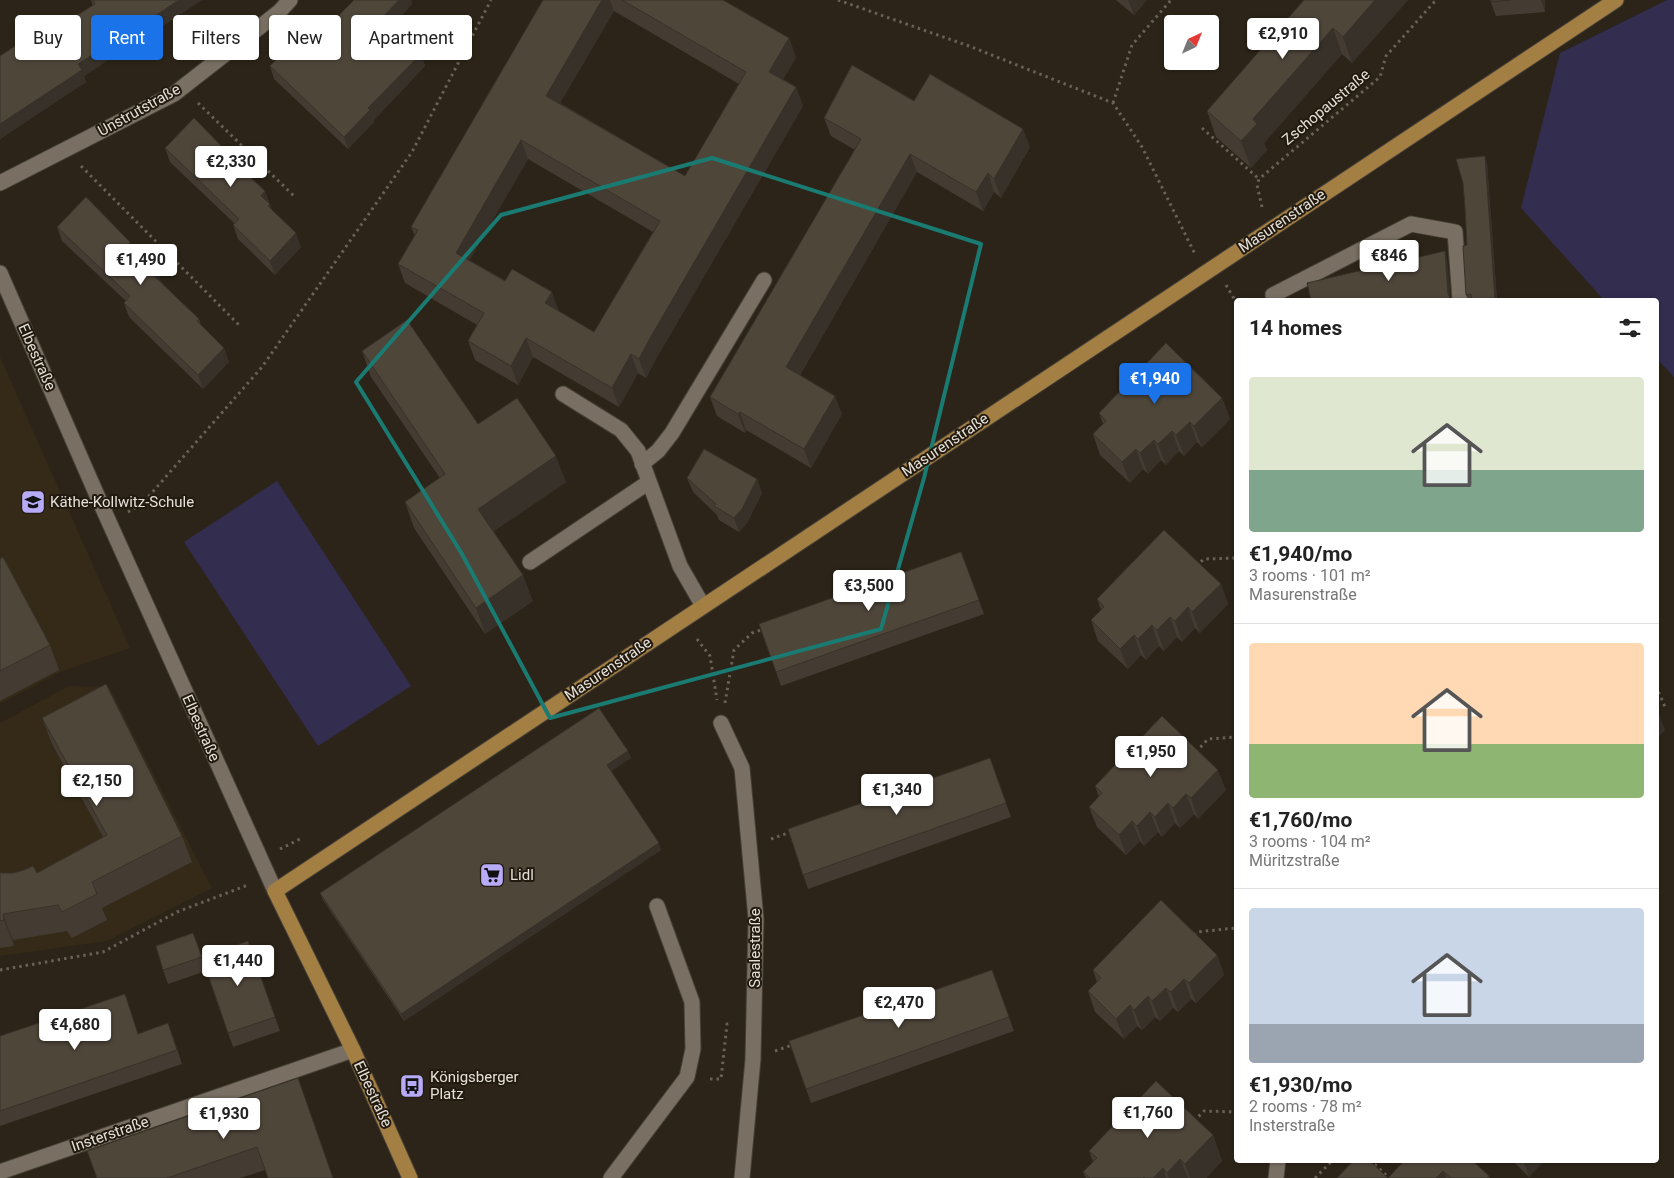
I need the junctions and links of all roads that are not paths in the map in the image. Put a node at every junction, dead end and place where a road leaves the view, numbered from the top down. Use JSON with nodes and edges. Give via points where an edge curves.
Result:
{"nodes":[{"id":1,"x":1616,"y":0,"type":"edge"},
{"id":2,"x":288,"y":2,"type":"edge"},
{"id":3,"x":0,"y":183,"type":"edge"},
{"id":4,"x":0,"y":273,"type":"edge"},
{"id":5,"x":764,"y":280,"type":"dead end"},
{"id":6,"x":1273,"y":298,"type":"edge"},
{"id":7,"x":1460,"y":298,"type":"edge"},
{"id":8,"x":563,"y":394,"type":"dead end"},
{"id":9,"x":642,"y":464,"type":"junction"},
{"id":10,"x":649,"y":482,"type":"junction"},
{"id":11,"x":530,"y":562,"type":"dead end"},
{"id":12,"x":703,"y":606,"type":"junction"},
{"id":13,"x":721,"y":723,"type":"road end"},
{"id":14,"x":271,"y":884,"type":"junction"},
{"id":15,"x":657,"y":906,"type":"dead end"},
{"id":16,"x":353,"y":1050,"type":"junction"},
{"id":17,"x":1278,"y":1163,"type":"edge"},
{"id":18,"x":7,"y":1173,"type":"edge"},
{"id":19,"x":410,"y":1178,"type":"edge"},
{"id":20,"x":611,"y":1178,"type":"edge"},
{"id":21,"x":742,"y":1178,"type":"edge"},
{"id":22,"x":1276,"y":1178,"type":"edge"}],
"edges":[{"from":1,"to":12,"type":"main road","name":"Masurenstraße"},
{"from":2,"to":3,"type":"street","name":"Unstrutstraße","via":[[174,94]]},
{"from":4,"to":14,"type":"street","name":"Elbestraße"},
{"from":5,"to":9,"type":"street","via":[[672,433]]},
{"from":6,"to":7,"type":"street","via":[[1272,295],[1411,224],[1455,232]]},
{"from":8,"to":9,"type":"street","via":[[621,430],[638,451]]},
{"from":9,"to":10,"type":"street"},
{"from":10,"to":11,"type":"street"},
{"from":10,"to":12,"type":"street","via":[[680,566]]},
{"from":12,"to":14,"type":"main road","name":"Masurenstraße"},
{"from":13,"to":21,"type":"street","name":"Saalestraße","via":[[742,768],[756,919],[753,1059]]},
{"from":14,"to":16,"type":"main road","name":"Elbestraße"},
{"from":15,"to":20,"type":"street","via":[[692,1002],[693,1049],[688,1077]]},
{"from":16,"to":18,"type":"street","name":"Insterstraße"},
{"from":16,"to":19,"type":"main road","name":"Elbestraße"},
{"from":17,"to":22,"type":"street"}]}
